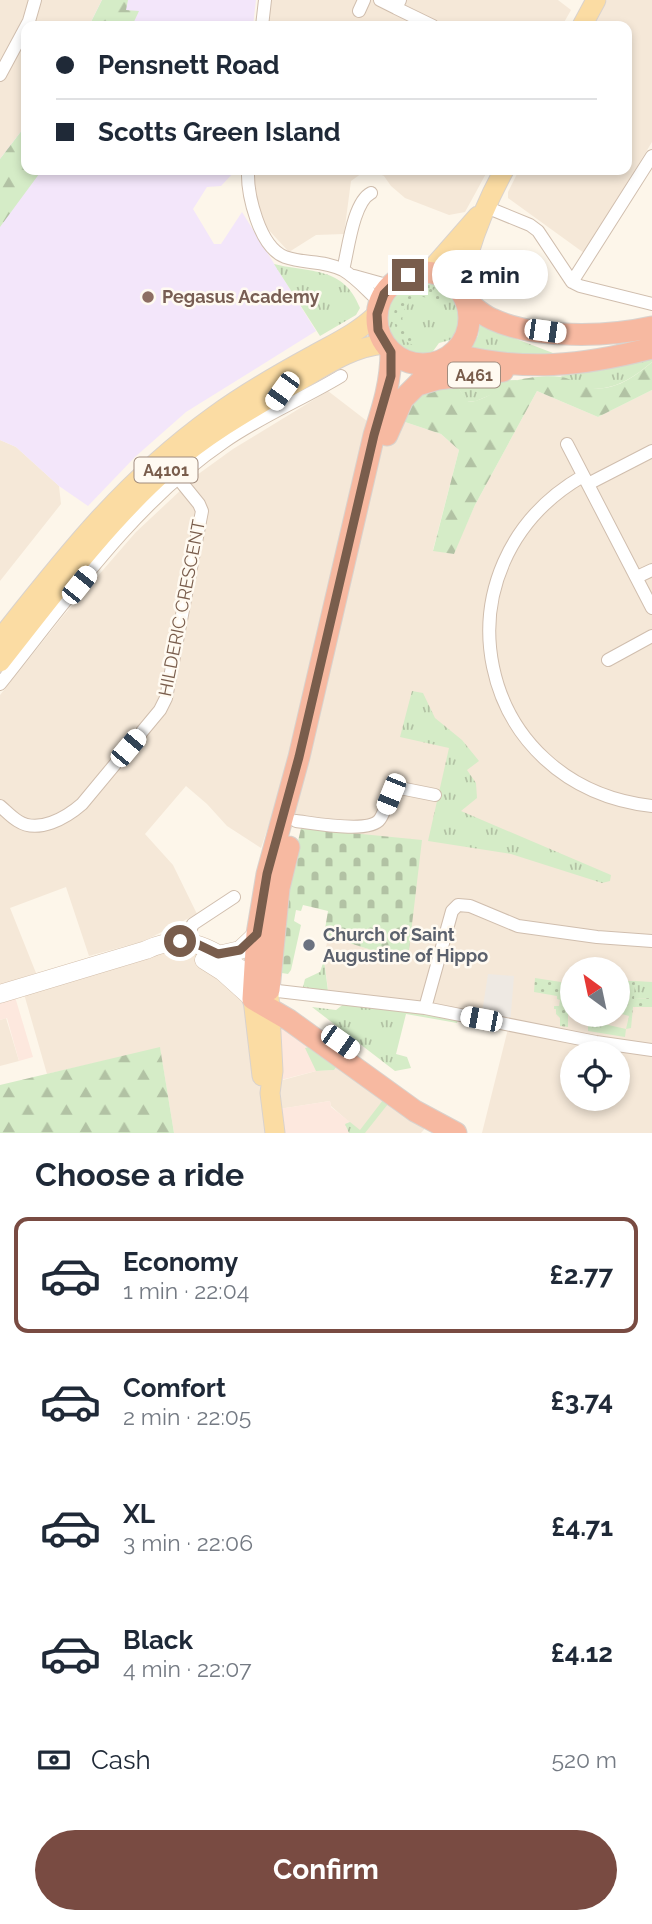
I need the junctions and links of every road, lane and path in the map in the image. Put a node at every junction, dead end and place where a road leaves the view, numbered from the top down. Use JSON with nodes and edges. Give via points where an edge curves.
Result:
{"nodes":[{"id":1,"x":36,"y":0,"type":"edge"},
{"id":2,"x":265,"y":0,"type":"edge"},
{"id":3,"x":380,"y":0,"type":"edge"},
{"id":4,"x":591,"y":2,"type":"edge"},
{"id":5,"x":398,"y":4,"type":"edge"},
{"id":6,"x":29,"y":21,"type":"edge"},
{"id":7,"x":263,"y":21,"type":"edge"},
{"id":8,"x":425,"y":21,"type":"edge"},
{"id":9,"x":584,"y":21,"type":"edge"},
{"id":10,"x":21,"y":36,"type":"edge"},
{"id":11,"x":0,"y":75,"type":"edge"},
{"id":12,"x":652,"y":156,"type":"edge"},
{"id":13,"x":248,"y":175,"type":"edge"},
{"id":14,"x":497,"y":175,"type":"edge"},
{"id":15,"x":371,"y":194,"type":"dead end"},
{"id":16,"x":486,"y":207,"type":"junction"},
{"id":17,"x":347,"y":273,"type":"junction"},
{"id":18,"x":428,"y":273,"type":"junction"},
{"id":19,"x":572,"y":282,"type":"junction"},
{"id":20,"x":463,"y":296,"type":"junction"},
{"id":21,"x":382,"y":301,"type":"junction"},
{"id":22,"x":652,"y":304,"type":"edge"},
{"id":23,"x":652,"y":327,"type":"edge"},
{"id":24,"x":387,"y":348,"type":"junction"},
{"id":25,"x":652,"y":348,"type":"edge"},
{"id":26,"x":447,"y":357,"type":"junction"},
{"id":27,"x":540,"y":367,"type":"junction"},
{"id":28,"x":341,"y":376,"type":"dead end"},
{"id":29,"x":410,"y":390,"type":"junction"},
{"id":30,"x":282,"y":391,"type":"junction"},
{"id":31,"x":253,"y":424,"type":"junction"},
{"id":32,"x":567,"y":444,"type":"dead end"},
{"id":33,"x":652,"y":451,"type":"edge"},
{"id":34,"x":174,"y":473,"type":"junction"},
{"id":35,"x":586,"y":480,"type":"junction"},
{"id":36,"x":652,"y":570,"type":"edge"},
{"id":37,"x":637,"y":577,"type":"junction"},
{"id":38,"x":652,"y":608,"type":"edge"},
{"id":39,"x":652,"y":636,"type":"edge"},
{"id":40,"x":0,"y":639,"type":"edge"},
{"id":41,"x":608,"y":660,"type":"dead end"},
{"id":42,"x":0,"y":662,"type":"edge"},
{"id":43,"x":0,"y":684,"type":"edge"},
{"id":44,"x":435,"y":795,"type":"dead end"},
{"id":45,"x":0,"y":806,"type":"edge"},
{"id":46,"x":652,"y":806,"type":"edge"},
{"id":47,"x":296,"y":821,"type":"junction"},
{"id":48,"x":229,"y":903,"type":"dead end"},
{"id":49,"x":257,"y":934,"type":"junction"},
{"id":50,"x":652,"y":940,"type":"edge"},
{"id":51,"x":181,"y":946,"type":"junction"},
{"id":52,"x":218,"y":954,"type":"junction"},
{"id":53,"x":0,"y":994,"type":"edge"},
{"id":54,"x":261,"y":994,"type":"junction"},
{"id":55,"x":425,"y":1008,"type":"junction"},
{"id":56,"x":308,"y":1034,"type":"junction"},
{"id":57,"x":272,"y":1043,"type":"junction"},
{"id":58,"x":652,"y":1050,"type":"edge"},
{"id":59,"x":270,"y":1093,"type":"junction"},
{"id":60,"x":454,"y":1132,"type":"edge"},
{"id":61,"x":275,"y":1133,"type":"edge"}],
"edges":[{"from":1,"to":6,"type":"street"},
{"from":2,"to":7,"type":"street"},
{"from":3,"to":5,"type":"street"},
{"from":4,"to":9,"type":"main road"},
{"from":5,"to":8,"type":"street"},
{"from":10,"to":11,"type":"street"},
{"from":12,"to":19,"type":"street"},
{"from":13,"to":17,"type":"street","via":[[258,223],[274,250]]},
{"from":14,"to":16,"type":"main road"},
{"from":15,"to":17,"type":"street","via":[[357,213]]},
{"from":16,"to":18,"type":"main road"},
{"from":16,"to":19,"type":"street","via":[[538,230]]},
{"from":16,"to":20,"type":"main road","via":[[469,253]]},
{"from":17,"to":21,"type":"street"},
{"from":17,"to":21,"type":"street"},
{"from":18,"to":20,"type":"highway","via":[[441,276]]},
{"from":18,"to":21,"type":"highway","via":[[408,275]]},
{"from":19,"to":22,"type":"street"},
{"from":20,"to":23,"type":"highway","via":[[493,320],[524,328],[607,334]]},
{"from":20,"to":26,"type":"highway","number":"A461","via":[[468,329]]},
{"from":21,"to":24,"type":"highway","number":"A461","via":[[378,330]]},
{"from":21,"to":40,"type":"main road","number":"A4101","via":[[364,327],[276,376],[163,454],[92,525]]},
{"from":24,"to":26,"type":"highway","number":"A461","via":[[414,364]]},
{"from":24,"to":30,"type":"main road","number":"A4101","via":[[370,345],[348,353]]},
{"from":24,"to":49,"type":"highway","number":"A461","via":[[391,376],[267,874]]},
{"from":25,"to":27,"type":"highway","number":"A461"},
{"from":26,"to":27,"type":"highway","number":"A461"},
{"from":26,"to":29,"type":"highway","number":"A461"},
{"from":27,"to":29,"type":"highway","number":"A461","via":[[438,379]]},
{"from":28,"to":31,"type":"street"},
{"from":29,"to":47,"type":"highway","number":"A461","via":[[385,439]]},
{"from":30,"to":31,"type":"street"},
{"from":30,"to":34,"type":"main road","number":"A4101","via":[[204,439]]},
{"from":31,"to":34,"type":"street"},
{"from":32,"to":35,"type":"street"},
{"from":33,"to":35,"type":"street"},
{"from":34,"to":42,"type":"main road","number":"A4101","via":[[114,522]]},
{"from":34,"to":43,"type":"street"},
{"from":34,"to":45,"type":"street","name":"HILDERIC CRESCENT","via":[[202,511],[166,698],[72,812],[34,827],[19,822]]},
{"from":35,"to":37,"type":"street"},
{"from":35,"to":46,"type":"street","via":[[559,490],[514,540],[491,607],[493,669],[512,718],[557,771],[603,795]]},
{"from":36,"to":37,"type":"street"},
{"from":37,"to":38,"type":"street"},
{"from":39,"to":41,"type":"street"},
{"from":44,"to":47,"type":"street","via":[[400,788],[391,794],[381,818],[368,826]]},
{"from":47,"to":54,"type":"highway","number":"A461"},
{"from":48,"to":51,"type":"street","via":[[193,924]]},
{"from":49,"to":52,"type":"street","via":[[240,950]]},
{"from":49,"to":54,"type":"highway","number":"A461"},
{"from":50,"to":55,"type":"street","via":[[518,926],[458,905],[452,911]]},
{"from":51,"to":52,"type":"street","via":[[197,944]]},
{"from":51,"to":53,"type":"street","via":[[164,942]]},
{"from":51,"to":54,"type":"street"},
{"from":52,"to":54,"type":"street"},
{"from":54,"to":55,"type":"street"},
{"from":54,"to":56,"type":"highway"},
{"from":54,"to":57,"type":"main road","number":"A461"},
{"from":54,"to":59,"type":"main road","number":"A461","via":[[262,1074]]},
{"from":54,"to":60,"type":"highway","via":[[423,1103]]},
{"from":55,"to":58,"type":"street"},
{"from":56,"to":57,"type":"main road","via":[[288,1032]]},
{"from":56,"to":60,"type":"highway","via":[[415,1111]]},
{"from":57,"to":59,"type":"main road","number":"A461"},
{"from":59,"to":61,"type":"main road","number":"A461"}]}
